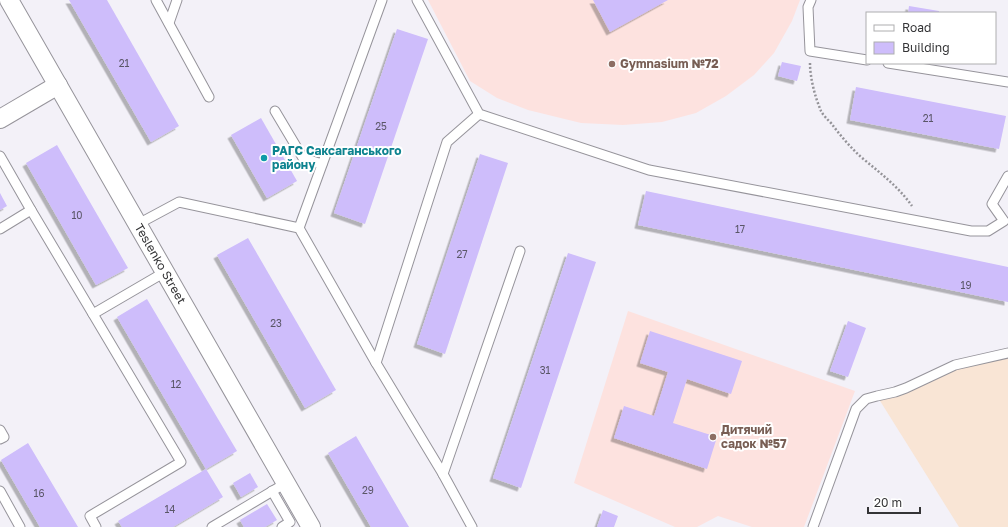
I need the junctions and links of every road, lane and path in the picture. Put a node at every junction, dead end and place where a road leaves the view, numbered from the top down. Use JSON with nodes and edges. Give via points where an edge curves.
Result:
{"nodes":[{"id":1,"x":10,"y":0,"type":"edge"},
{"id":2,"x":156,"y":0,"type":"edge"},
{"id":3,"x":177,"y":0,"type":"edge"},
{"id":4,"x":382,"y":0,"type":"edge"},
{"id":5,"x":417,"y":0,"type":"edge"},
{"id":6,"x":810,"y":0,"type":"edge"},
{"id":7,"x":169,"y":23,"type":"junction"},
{"id":8,"x":810,"y":51,"type":"junction"},
{"id":9,"x":866,"y":60,"type":"edge"},
{"id":10,"x":894,"y":64,"type":"edge"},
{"id":11,"x":1008,"y":82,"type":"edge"},
{"id":12,"x":58,"y":85,"type":"junction"},
{"id":13,"x":209,"y":97,"type":"dead end"},
{"id":14,"x":275,"y":111,"type":"dead end"},
{"id":15,"x":479,"y":114,"type":"junction"},
{"id":16,"x":0,"y":119,"type":"edge"},
{"id":17,"x":0,"y":156,"type":"edge"},
{"id":18,"x":322,"y":164,"type":"junction"},
{"id":19,"x":1008,"y":176,"type":"edge"},
{"id":20,"x":31,"y":210,"type":"junction"},
{"id":21,"x":916,"y":221,"type":"junction"},
{"id":22,"x":138,"y":224,"type":"junction"},
{"id":23,"x":1006,"y":224,"type":"edge"},
{"id":24,"x":299,"y":228,"type":"junction"},
{"id":25,"x":0,"y":229,"type":"edge"},
{"id":26,"x":520,"y":251,"type":"dead end"},
{"id":27,"x":165,"y":272,"type":"junction"},
{"id":28,"x":93,"y":314,"type":"junction"},
{"id":29,"x":1008,"y":352,"type":"edge"},
{"id":30,"x":376,"y":363,"type":"junction"},
{"id":31,"x":0,"y":430,"type":"edge"},
{"id":32,"x":0,"y":439,"type":"edge"},
{"id":33,"x":443,"y":474,"type":"junction"},
{"id":34,"x":279,"y":487,"type":"junction"},
{"id":35,"x":0,"y":492,"type":"edge"},
{"id":36,"x":20,"y":527,"type":"edge"},
{"id":37,"x":96,"y":527,"type":"edge"},
{"id":38,"x":212,"y":527,"type":"edge"},
{"id":39,"x":282,"y":527,"type":"edge"},
{"id":40,"x":311,"y":527,"type":"edge"},
{"id":41,"x":472,"y":527,"type":"edge"},
{"id":42,"x":813,"y":527,"type":"edge"}],
"edges":[{"from":1,"to":12,"type":"street","name":"Teslenko Street"},
{"from":2,"to":7,"type":"lane"},
{"from":3,"to":7,"type":"lane"},
{"from":4,"to":18,"type":"lane"},
{"from":5,"to":15,"type":"lane"},
{"from":6,"to":8,"type":"lane"},
{"from":7,"to":13,"type":"lane"},
{"from":8,"to":9,"type":"lane"},
{"from":8,"to":21,"type":"path","via":[[810,71],[822,112],[860,156],[905,196],[916,212]]},
{"from":10,"to":11,"type":"lane"},
{"from":12,"to":16,"type":"street"},
{"from":12,"to":22,"type":"street","name":"Teslenko Street"},
{"from":14,"to":18,"type":"lane","via":[[303,158]]},
{"from":15,"to":21,"type":"lane","via":[[649,170]]},
{"from":15,"to":30,"type":"lane","via":[[447,142]]},
{"from":17,"to":20,"type":"lane"},
{"from":18,"to":24,"type":"lane"},
{"from":19,"to":23,"type":"lane","via":[[992,204]]},
{"from":20,"to":25,"type":"lane"},
{"from":20,"to":28,"type":"lane"},
{"from":21,"to":23,"type":"lane","via":[[971,231],[988,231]]},
{"from":22,"to":24,"type":"lane","via":[[179,202]]},
{"from":22,"to":27,"type":"street","name":"Teslenko Street"},
{"from":24,"to":30,"type":"lane"},
{"from":26,"to":33,"type":"lane"},
{"from":27,"to":28,"type":"lane"},
{"from":27,"to":34,"type":"street","name":"Teslenko Street"},
{"from":28,"to":37,"type":"lane","via":[[181,462],[90,516]]},
{"from":29,"to":42,"type":"lane","via":[[955,365],[906,388],[866,399],[856,409]]},
{"from":30,"to":33,"type":"lane"},
{"from":31,"to":32,"type":"lane","via":[[4,437]]},
{"from":33,"to":41,"type":"lane"},
{"from":34,"to":38,"type":"lane"},
{"from":34,"to":39,"type":"lane","via":[[290,522]]},
{"from":34,"to":40,"type":"street","name":"Teslenko Street"},
{"from":35,"to":36,"type":"lane"}]}
